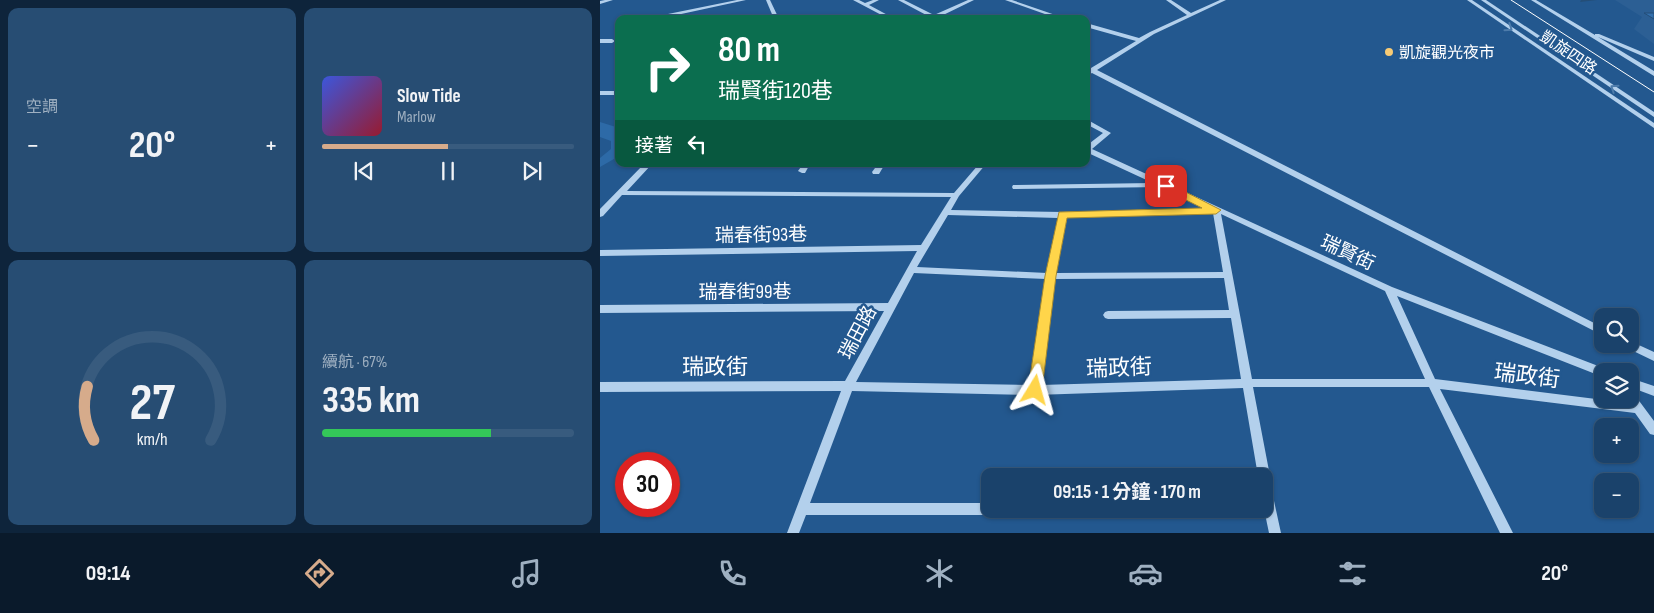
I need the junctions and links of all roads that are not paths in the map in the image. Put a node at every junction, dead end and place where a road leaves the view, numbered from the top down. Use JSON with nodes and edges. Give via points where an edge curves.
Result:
{"nodes":[{"id":1,"x":611,"y":0,"type":"edge"},
{"id":2,"x":744,"y":0,"type":"edge"},
{"id":3,"x":768,"y":0,"type":"edge"},
{"id":4,"x":855,"y":0,"type":"edge"},
{"id":5,"x":877,"y":0,"type":"edge"},
{"id":6,"x":900,"y":0,"type":"edge"},
{"id":7,"x":972,"y":0,"type":"edge"},
{"id":8,"x":1007,"y":0,"type":"edge"},
{"id":9,"x":1168,"y":0,"type":"edge"},
{"id":10,"x":1224,"y":0,"type":"edge"},
{"id":11,"x":1469,"y":0,"type":"edge"},
{"id":12,"x":1483,"y":0,"type":"edge"},
{"id":13,"x":1533,"y":0,"type":"edge"},
{"id":14,"x":600,"y":3,"type":"edge"},
{"id":15,"x":865,"y":5,"type":"junction"},
{"id":16,"x":1047,"y":14,"type":"junction"},
{"id":17,"x":670,"y":15,"type":"edge"},
{"id":18,"x":775,"y":15,"type":"edge"},
{"id":19,"x":885,"y":15,"type":"edge"},
{"id":20,"x":927,"y":15,"type":"edge"},
{"id":21,"x":939,"y":15,"type":"edge"},
{"id":22,"x":1044,"y":15,"type":"edge"},
{"id":23,"x":1051,"y":15,"type":"edge"},
{"id":24,"x":1190,"y":15,"type":"junction"},
{"id":25,"x":1566,"y":21,"type":"junction"},
{"id":26,"x":1090,"y":26,"type":"edge"},
{"id":27,"x":1140,"y":40,"type":"junction"},
{"id":28,"x":600,"y":41,"type":"edge"},
{"id":29,"x":612,"y":41,"type":"dead end"},
{"id":30,"x":1654,"y":59,"type":"edge"},
{"id":31,"x":1090,"y":71,"type":"edge"},
{"id":32,"x":1090,"y":73,"type":"edge"},
{"id":33,"x":1654,"y":74,"type":"edge"},
{"id":34,"x":600,"y":92,"type":"edge"},
{"id":35,"x":615,"y":93,"type":"edge"},
{"id":36,"x":1654,"y":115,"type":"edge"},
{"id":37,"x":1090,"y":123,"type":"edge"},
{"id":38,"x":1654,"y":126,"type":"edge"},
{"id":39,"x":1090,"y":147,"type":"edge"},
{"id":40,"x":1090,"y":150,"type":"edge"},
{"id":41,"x":645,"y":167,"type":"edge"},
{"id":42,"x":879,"y":167,"type":"edge"},
{"id":43,"x":981,"y":167,"type":"edge"},
{"id":44,"x":876,"y":172,"type":"dead end"},
{"id":45,"x":1166,"y":186,"type":"junction"},
{"id":46,"x":1016,"y":187,"type":"dead end"},
{"id":47,"x":621,"y":193,"type":"junction"},
{"id":48,"x":956,"y":195,"type":"junction"},
{"id":49,"x":1216,"y":210,"type":"junction"},
{"id":50,"x":945,"y":212,"type":"junction"},
{"id":51,"x":600,"y":214,"type":"edge"},
{"id":52,"x":1063,"y":214,"type":"junction"},
{"id":53,"x":923,"y":248,"type":"junction"},
{"id":54,"x":600,"y":254,"type":"edge"},
{"id":55,"x":910,"y":270,"type":"junction"},
{"id":56,"x":1226,"y":274,"type":"junction"},
{"id":57,"x":1050,"y":276,"type":"junction"},
{"id":58,"x":1389,"y":289,"type":"junction"},
{"id":59,"x":890,"y":307,"type":"junction"},
{"id":60,"x":600,"y":309,"type":"edge"},
{"id":61,"x":1234,"y":314,"type":"junction"},
{"id":62,"x":1108,"y":315,"type":"dead end"},
{"id":63,"x":1594,"y":327,"type":"edge"},
{"id":64,"x":1639,"y":350,"type":"edge"},
{"id":65,"x":1654,"y":357,"type":"edge"},
{"id":66,"x":1594,"y":369,"type":"edge"},
{"id":67,"x":1247,"y":383,"type":"junction"},
{"id":68,"x":1432,"y":383,"type":"junction"},
{"id":69,"x":1639,"y":385,"type":"edge"},
{"id":70,"x":848,"y":386,"type":"junction"},
{"id":71,"x":600,"y":387,"type":"edge"},
{"id":72,"x":1035,"y":390,"type":"junction"},
{"id":73,"x":1654,"y":391,"type":"edge"},
{"id":74,"x":1638,"y":409,"type":"joint"},
{"id":75,"x":1654,"y":430,"type":"edge"},
{"id":76,"x":1263,"y":468,"type":"edge"},
{"id":77,"x":981,"y":508,"type":"edge"},
{"id":78,"x":802,"y":509,"type":"junction"},
{"id":79,"x":1270,"y":518,"type":"edge"},
{"id":80,"x":794,"y":533,"type":"edge"},
{"id":81,"x":1274,"y":533,"type":"edge"},
{"id":82,"x":1507,"y":533,"type":"edge"}],
"edges":[{"from":1,"to":14,"type":"street"},
{"from":2,"to":17,"type":"street"},
{"from":3,"to":18,"type":"street"},
{"from":4,"to":15,"type":"street"},
{"from":5,"to":15,"type":"street"},
{"from":6,"to":20,"type":"street"},
{"from":7,"to":21,"type":"street"},
{"from":8,"to":16,"type":"street"},
{"from":9,"to":24,"type":"street"},
{"from":10,"to":24,"type":"street"},
{"from":11,"to":38,"type":"street","name":"凱旋四路","one_way":true},
{"from":36,"to":12,"type":"street","name":"凱旋四路","one_way":true},
{"from":13,"to":25,"type":"street","name":"凱旋四路"},
{"from":15,"to":19,"type":"street"},
{"from":16,"to":22,"type":"street"},
{"from":16,"to":23,"type":"street"},
{"from":24,"to":27,"type":"street"},
{"from":25,"to":30,"type":"street"},
{"from":25,"to":33,"type":"street","name":"凱旋四路"},
{"from":26,"to":27,"type":"street"},
{"from":27,"to":31,"type":"street"},
{"from":28,"to":29,"type":"street"},
{"from":32,"to":63,"type":"street"},
{"from":34,"to":35,"type":"street"},
{"from":37,"to":39,"type":"street","via":[[1108,133]]},
{"from":40,"to":45,"type":"street","name":"瑞賢街"},
{"from":41,"to":47,"type":"street"},
{"from":42,"to":44,"type":"street"},
{"from":43,"to":48,"type":"street","name":"瑞田路"},
{"from":45,"to":46,"type":"street"},
{"from":45,"to":49,"type":"street","name":"瑞賢街"},
{"from":47,"to":48,"type":"street"},
{"from":47,"to":51,"type":"street"},
{"from":48,"to":50,"type":"street","name":"瑞田路"},
{"from":49,"to":52,"type":"street"},
{"from":49,"to":56,"type":"street"},
{"from":49,"to":58,"type":"street","name":"瑞賢街"},
{"from":50,"to":52,"type":"street"},
{"from":50,"to":53,"type":"street","name":"瑞田路"},
{"from":52,"to":57,"type":"street"},
{"from":53,"to":54,"type":"street","name":"瑞春街93巷"},
{"from":53,"to":55,"type":"street","name":"瑞田路"},
{"from":55,"to":57,"type":"street"},
{"from":55,"to":59,"type":"street","name":"瑞田路"},
{"from":56,"to":57,"type":"street"},
{"from":56,"to":61,"type":"street"},
{"from":57,"to":72,"type":"street"},
{"from":58,"to":66,"type":"street","name":"瑞賢街"},
{"from":58,"to":68,"type":"street"},
{"from":59,"to":60,"type":"street","name":"瑞春街99巷"},
{"from":59,"to":70,"type":"street","name":"瑞田路"},
{"from":61,"to":62,"type":"street"},
{"from":61,"to":67,"type":"street"},
{"from":64,"to":65,"type":"street"},
{"from":67,"to":68,"type":"street","name":"瑞政街"},
{"from":67,"to":72,"type":"street","name":"瑞政街"},
{"from":67,"to":76,"type":"street"},
{"from":68,"to":74,"type":"street","name":"瑞政街"},
{"from":68,"to":82,"type":"street"},
{"from":69,"to":73,"type":"street"},
{"from":70,"to":71,"type":"street","name":"瑞政街"},
{"from":70,"to":72,"type":"street","name":"瑞政街"},
{"from":70,"to":78,"type":"street","name":"瑞田路"},
{"from":74,"to":75,"type":"street"},
{"from":77,"to":78,"type":"street"},
{"from":78,"to":80,"type":"street","name":"瑞田路"},
{"from":79,"to":81,"type":"street"}]}
